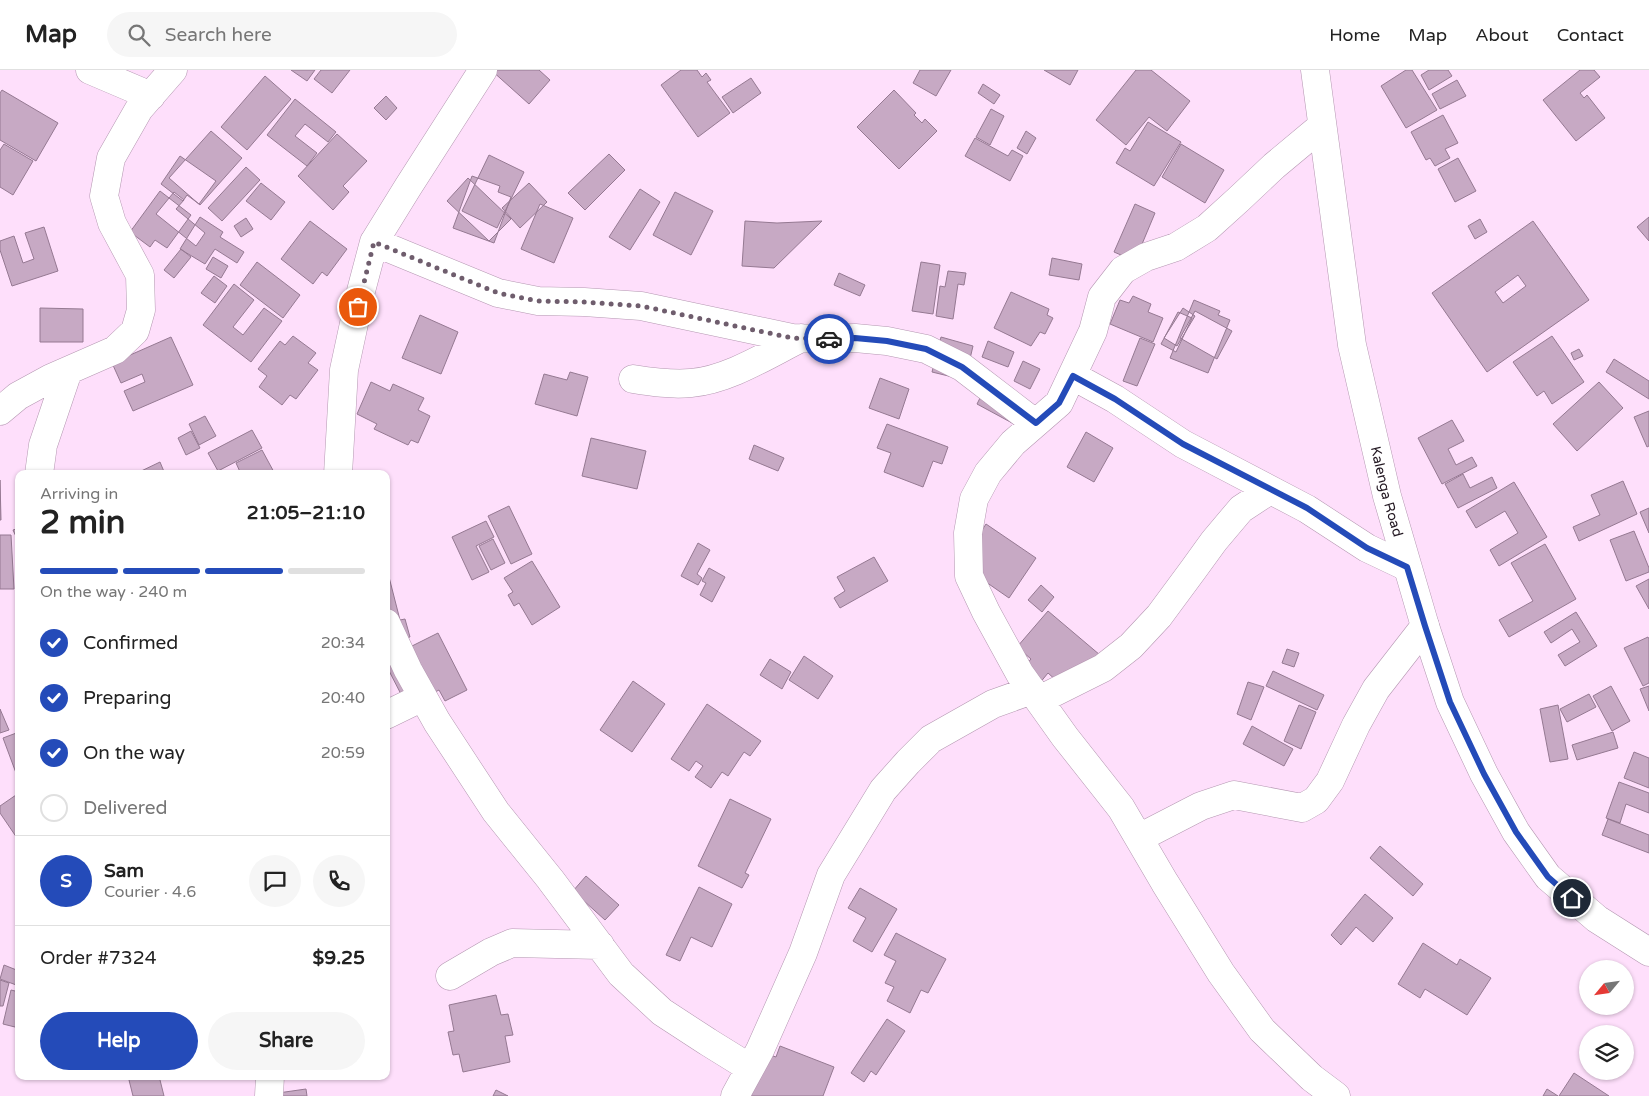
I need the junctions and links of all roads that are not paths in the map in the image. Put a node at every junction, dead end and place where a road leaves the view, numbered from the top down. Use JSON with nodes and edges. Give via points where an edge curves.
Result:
{"nodes":[{"id":1,"x":90,"y":70,"type":"edge"},
{"id":2,"x":173,"y":70,"type":"edge"},
{"id":3,"x":483,"y":70,"type":"edge"},
{"id":4,"x":1315,"y":70,"type":"edge"},
{"id":5,"x":151,"y":96,"type":"junction"},
{"id":6,"x":1322,"y":126,"type":"junction"},
{"id":7,"x":374,"y":242,"type":"junction"},
{"id":8,"x":801,"y":338,"type":"junction"},
{"id":9,"x":68,"y":371,"type":"junction"},
{"id":10,"x":1073,"y":376,"type":"junction"},
{"id":11,"x":633,"y":379,"type":"dead end"},
{"id":12,"x":0,"y":411,"type":"edge"},
{"id":13,"x":1036,"y":423,"type":"junction"},
{"id":14,"x":40,"y":470,"type":"edge"},
{"id":15,"x":338,"y":470,"type":"edge"},
{"id":16,"x":1270,"y":490,"type":"junction"},
{"id":17,"x":1407,"y":567,"type":"junction"},
{"id":18,"x":1425,"y":626,"type":"junction"},
{"id":19,"x":390,"y":632,"type":"edge"},
{"id":20,"x":1035,"y":695,"type":"junction"},
{"id":21,"x":423,"y":697,"type":"junction"},
{"id":22,"x":390,"y":713,"type":"edge"},
{"id":23,"x":1139,"y":838,"type":"junction"},
{"id":24,"x":600,"y":945,"type":"junction"},
{"id":25,"x":1649,"y":952,"type":"edge"},
{"id":26,"x":450,"y":976,"type":"dead end"},
{"id":27,"x":750,"y":1068,"type":"junction"},
{"id":28,"x":270,"y":1080,"type":"edge"},
{"id":29,"x":268,"y":1096,"type":"edge"},
{"id":30,"x":735,"y":1096,"type":"edge"},
{"id":31,"x":1336,"y":1096,"type":"edge"}],
"edges":[{"from":1,"to":5,"type":"street"},
{"from":2,"to":5,"type":"street"},
{"from":3,"to":7,"type":"street"},
{"from":4,"to":6,"type":"street","name":"Kalenga Road"},
{"from":5,"to":9,"type":"street","via":[[139,109],[111,158],[104,196],[112,223],[140,275],[141,310],[135,332],[115,350]]},
{"from":6,"to":10,"type":"street","via":[[1207,228],[1176,247],[1123,270],[1102,297],[1093,332]]},
{"from":6,"to":17,"type":"street","name":"Kalenga Road","via":[[1352,345]]},
{"from":7,"to":8,"type":"street","via":[[498,293],[538,301],[641,306]]},
{"from":7,"to":15,"type":"street","via":[[344,370]]},
{"from":8,"to":11,"type":"street","via":[[726,375],[692,383]]},
{"from":8,"to":13,"type":"street","via":[[855,338],[926,349],[962,367]]},
{"from":9,"to":12,"type":"street","via":[[18,396]]},
{"from":9,"to":14,"type":"street","via":[[43,445]]},
{"from":10,"to":13,"type":"street","via":[[1059,403]]},
{"from":10,"to":16,"type":"street","via":[[1115,399],[1183,444]]},
{"from":13,"to":20,"type":"street","via":[[1013,443],[988,473],[974,499],[968,533],[969,576],[990,620]]},
{"from":16,"to":17,"type":"street","via":[[1307,508],[1367,548]]},
{"from":16,"to":20,"type":"street","via":[[1241,509],[1159,616],[1131,646],[1103,668]]},
{"from":17,"to":18,"type":"street","name":"Kalenga Road"},
{"from":18,"to":23,"type":"street","via":[[1376,689],[1330,781],[1316,800],[1302,808],[1234,795],[1201,806]]},
{"from":18,"to":25,"type":"street","name":"Kalenga Road","via":[[1450,702],[1516,832],[1548,877],[1597,920]]},
{"from":19,"to":21,"type":"street"},
{"from":20,"to":23,"type":"street","via":[[1121,808]]},
{"from":20,"to":27,"type":"street","via":[[993,704],[931,739],[883,790],[831,875],[803,953]]},
{"from":21,"to":22,"type":"street"},
{"from":21,"to":24,"type":"street","via":[[496,812]]},
{"from":23,"to":31,"type":"street","via":[[1221,973],[1262,1030],[1312,1078]]},
{"from":24,"to":26,"type":"street","via":[[512,943]]},
{"from":24,"to":27,"type":"street","via":[[622,974],[662,1012]]},
{"from":27,"to":30,"type":"street"},
{"from":28,"to":29,"type":"street"}]}
